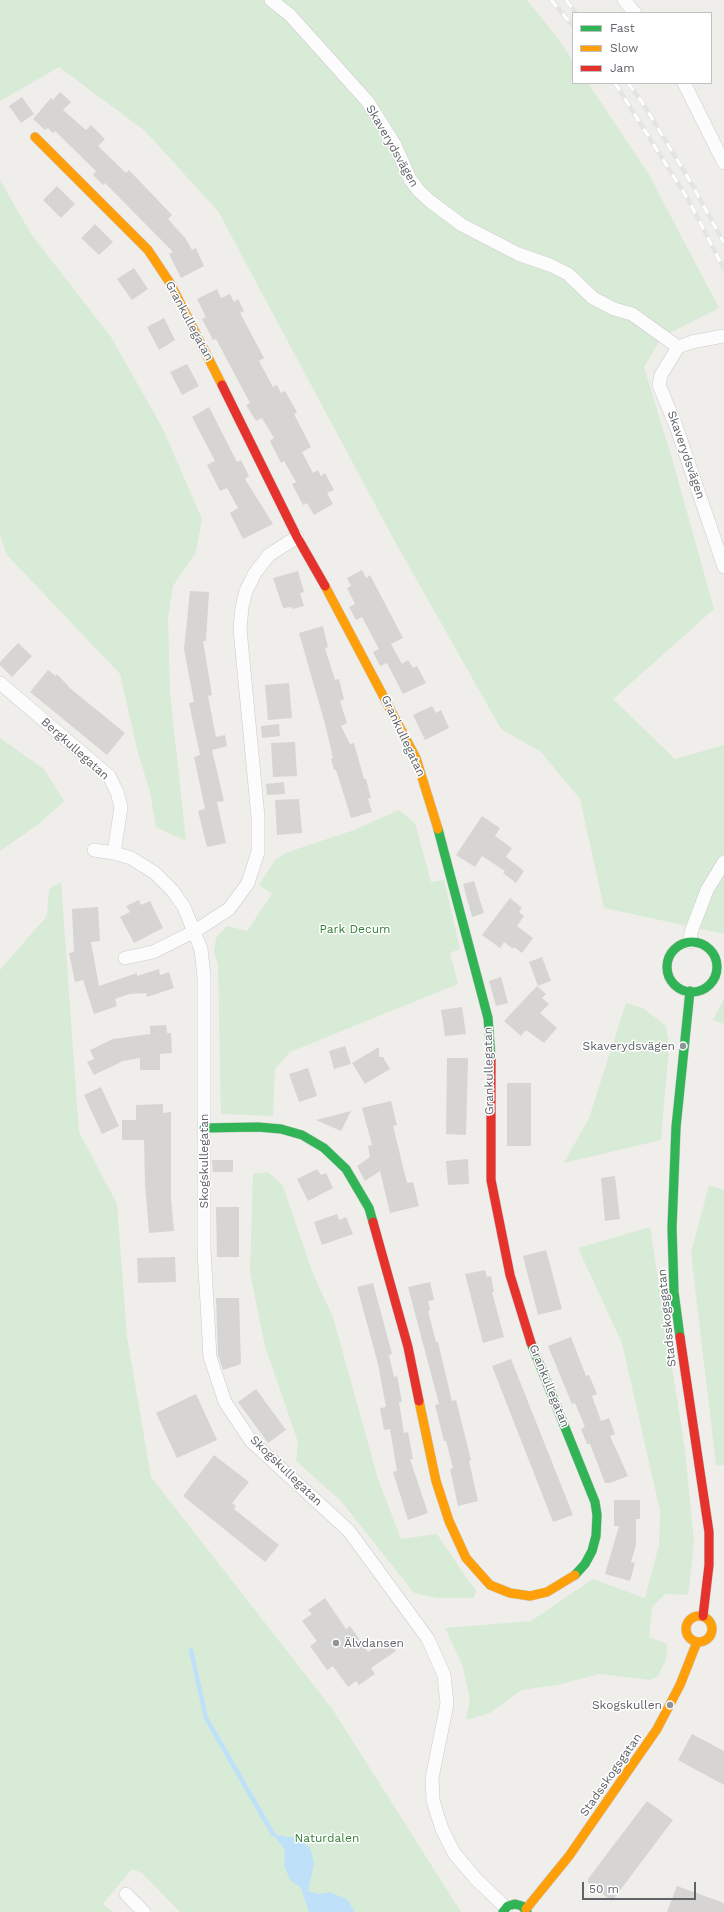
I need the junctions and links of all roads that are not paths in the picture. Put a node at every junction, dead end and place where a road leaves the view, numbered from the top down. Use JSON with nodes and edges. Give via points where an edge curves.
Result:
{"nodes":[{"id":1,"x":271,"y":0,"type":"edge"},
{"id":2,"x":624,"y":0,"type":"edge"},
{"id":3,"x":634,"y":12,"type":"edge"},
{"id":4,"x":685,"y":84,"type":"edge"},
{"id":5,"x":35,"y":137,"type":"dead end"},
{"id":6,"x":724,"y":162,"type":"edge"},
{"id":7,"x":724,"y":336,"type":"edge"},
{"id":8,"x":678,"y":347,"type":"junction"},
{"id":9,"x":298,"y":537,"type":"junction"},
{"id":10,"x":724,"y":567,"type":"edge"},
{"id":11,"x":0,"y":683,"type":"edge"},
{"id":12,"x":94,"y":850,"type":"dead end"},
{"id":13,"x":114,"y":853,"type":"junction"},
{"id":14,"x":724,"y":862,"type":"edge"},
{"id":15,"x":195,"y":931,"type":"junction"},
{"id":16,"x":690,"y":942,"type":"junction"},
{"id":17,"x":125,"y":958,"type":"dead end"},
{"id":18,"x":720,"y":964,"type":"edge"},
{"id":19,"x":690,"y":991,"type":"junction"},
{"id":20,"x":204,"y":1128,"type":"junction"},
{"id":21,"x":703,"y":1616,"type":"junction"},
{"id":22,"x":697,"y":1642,"type":"junction"},
{"id":23,"x":126,"y":1894,"type":"dead end"},
{"id":24,"x":504,"y":1910,"type":"edge"},
{"id":25,"x":526,"y":1911,"type":"edge"},
{"id":26,"x":144,"y":1912,"type":"edge"}],
"edges":[{"from":1,"to":8,"type":"street","name":"Skaverydsvägen","via":[[290,15],[368,102],[395,145],[418,191],[462,225],[518,254],[568,274],[593,298],[614,309],[632,314]]},
{"from":2,"to":3,"type":"street"},
{"from":4,"to":6,"type":"street"},
{"from":5,"to":9,"type":"street","name":"Grankullegatan","via":[[148,250],[170,283]]},
{"from":7,"to":8,"type":"street"},
{"from":8,"to":10,"type":"street","name":"Skaverydsvägen","via":[[661,375],[659,385],[676,426]]},
{"from":9,"to":15,"type":"street","via":[[269,555],[255,573],[242,607],[240,629],[258,816],[258,852],[248,883],[238,898],[229,909]]},
{"from":9,"to":20,"type":"street","name":"Grankullegatan","via":[[416,758],[465,928],[488,1018],[491,1044],[491,1180],[507,1260],[527,1332],[595,1502],[597,1522],[592,1551],[574,1576],[547,1592],[530,1596],[510,1593],[490,1585],[466,1558],[449,1521],[436,1481],[408,1347],[369,1208],[346,1169],[324,1148],[302,1135],[281,1129],[258,1127]]},
{"from":11,"to":13,"type":"street","name":"Bergkullegatan","via":[[109,776],[121,807]]},
{"from":12,"to":13,"type":"street","name":"Skogskullegatan"},
{"from":13,"to":15,"type":"street","name":"Skogskullegatan","via":[[132,858],[155,873],[184,907]]},
{"from":14,"to":16,"type":"street","via":[[707,890],[691,932]]},
{"from":15,"to":17,"type":"street","via":[[153,952]]},
{"from":15,"to":20,"type":"street","name":"Skogskullegatan","via":[[201,949],[204,977]]},
{"from":16,"to":18,"type":"street","via":[[697,942],[708,948]]},
{"from":16,"to":19,"type":"street","via":[[678,946],[668,963],[669,976],[677,986]]},
{"from":18,"to":19,"type":"street","via":[[710,984],[704,989]]},
{"from":19,"to":21,"type":"street","name":"Stadsskogsgatan","via":[[676,1127],[672,1228],[674,1292],[709,1532],[709,1565]]},
{"from":20,"to":24,"type":"street","name":"Skogskullegatan","via":[[204,1250],[210,1357],[225,1402],[251,1441],[349,1531],[428,1639],[444,1675],[447,1704],[432,1778],[433,1800],[442,1829],[454,1853]]},
{"from":21,"to":22,"type":"street","via":[[711,1623],[712,1631],[705,1640]]},
{"from":21,"to":22,"type":"street","via":[[692,1617],[686,1626],[688,1636]]},
{"from":22,"to":25,"type":"street","name":"Stadsskogsgatan","via":[[680,1685],[658,1729]]},
{"from":23,"to":26,"type":"street"},
{"from":24,"to":25,"type":"street","name":"Stadsskogsgatan","via":[[517,1904]]}]}
